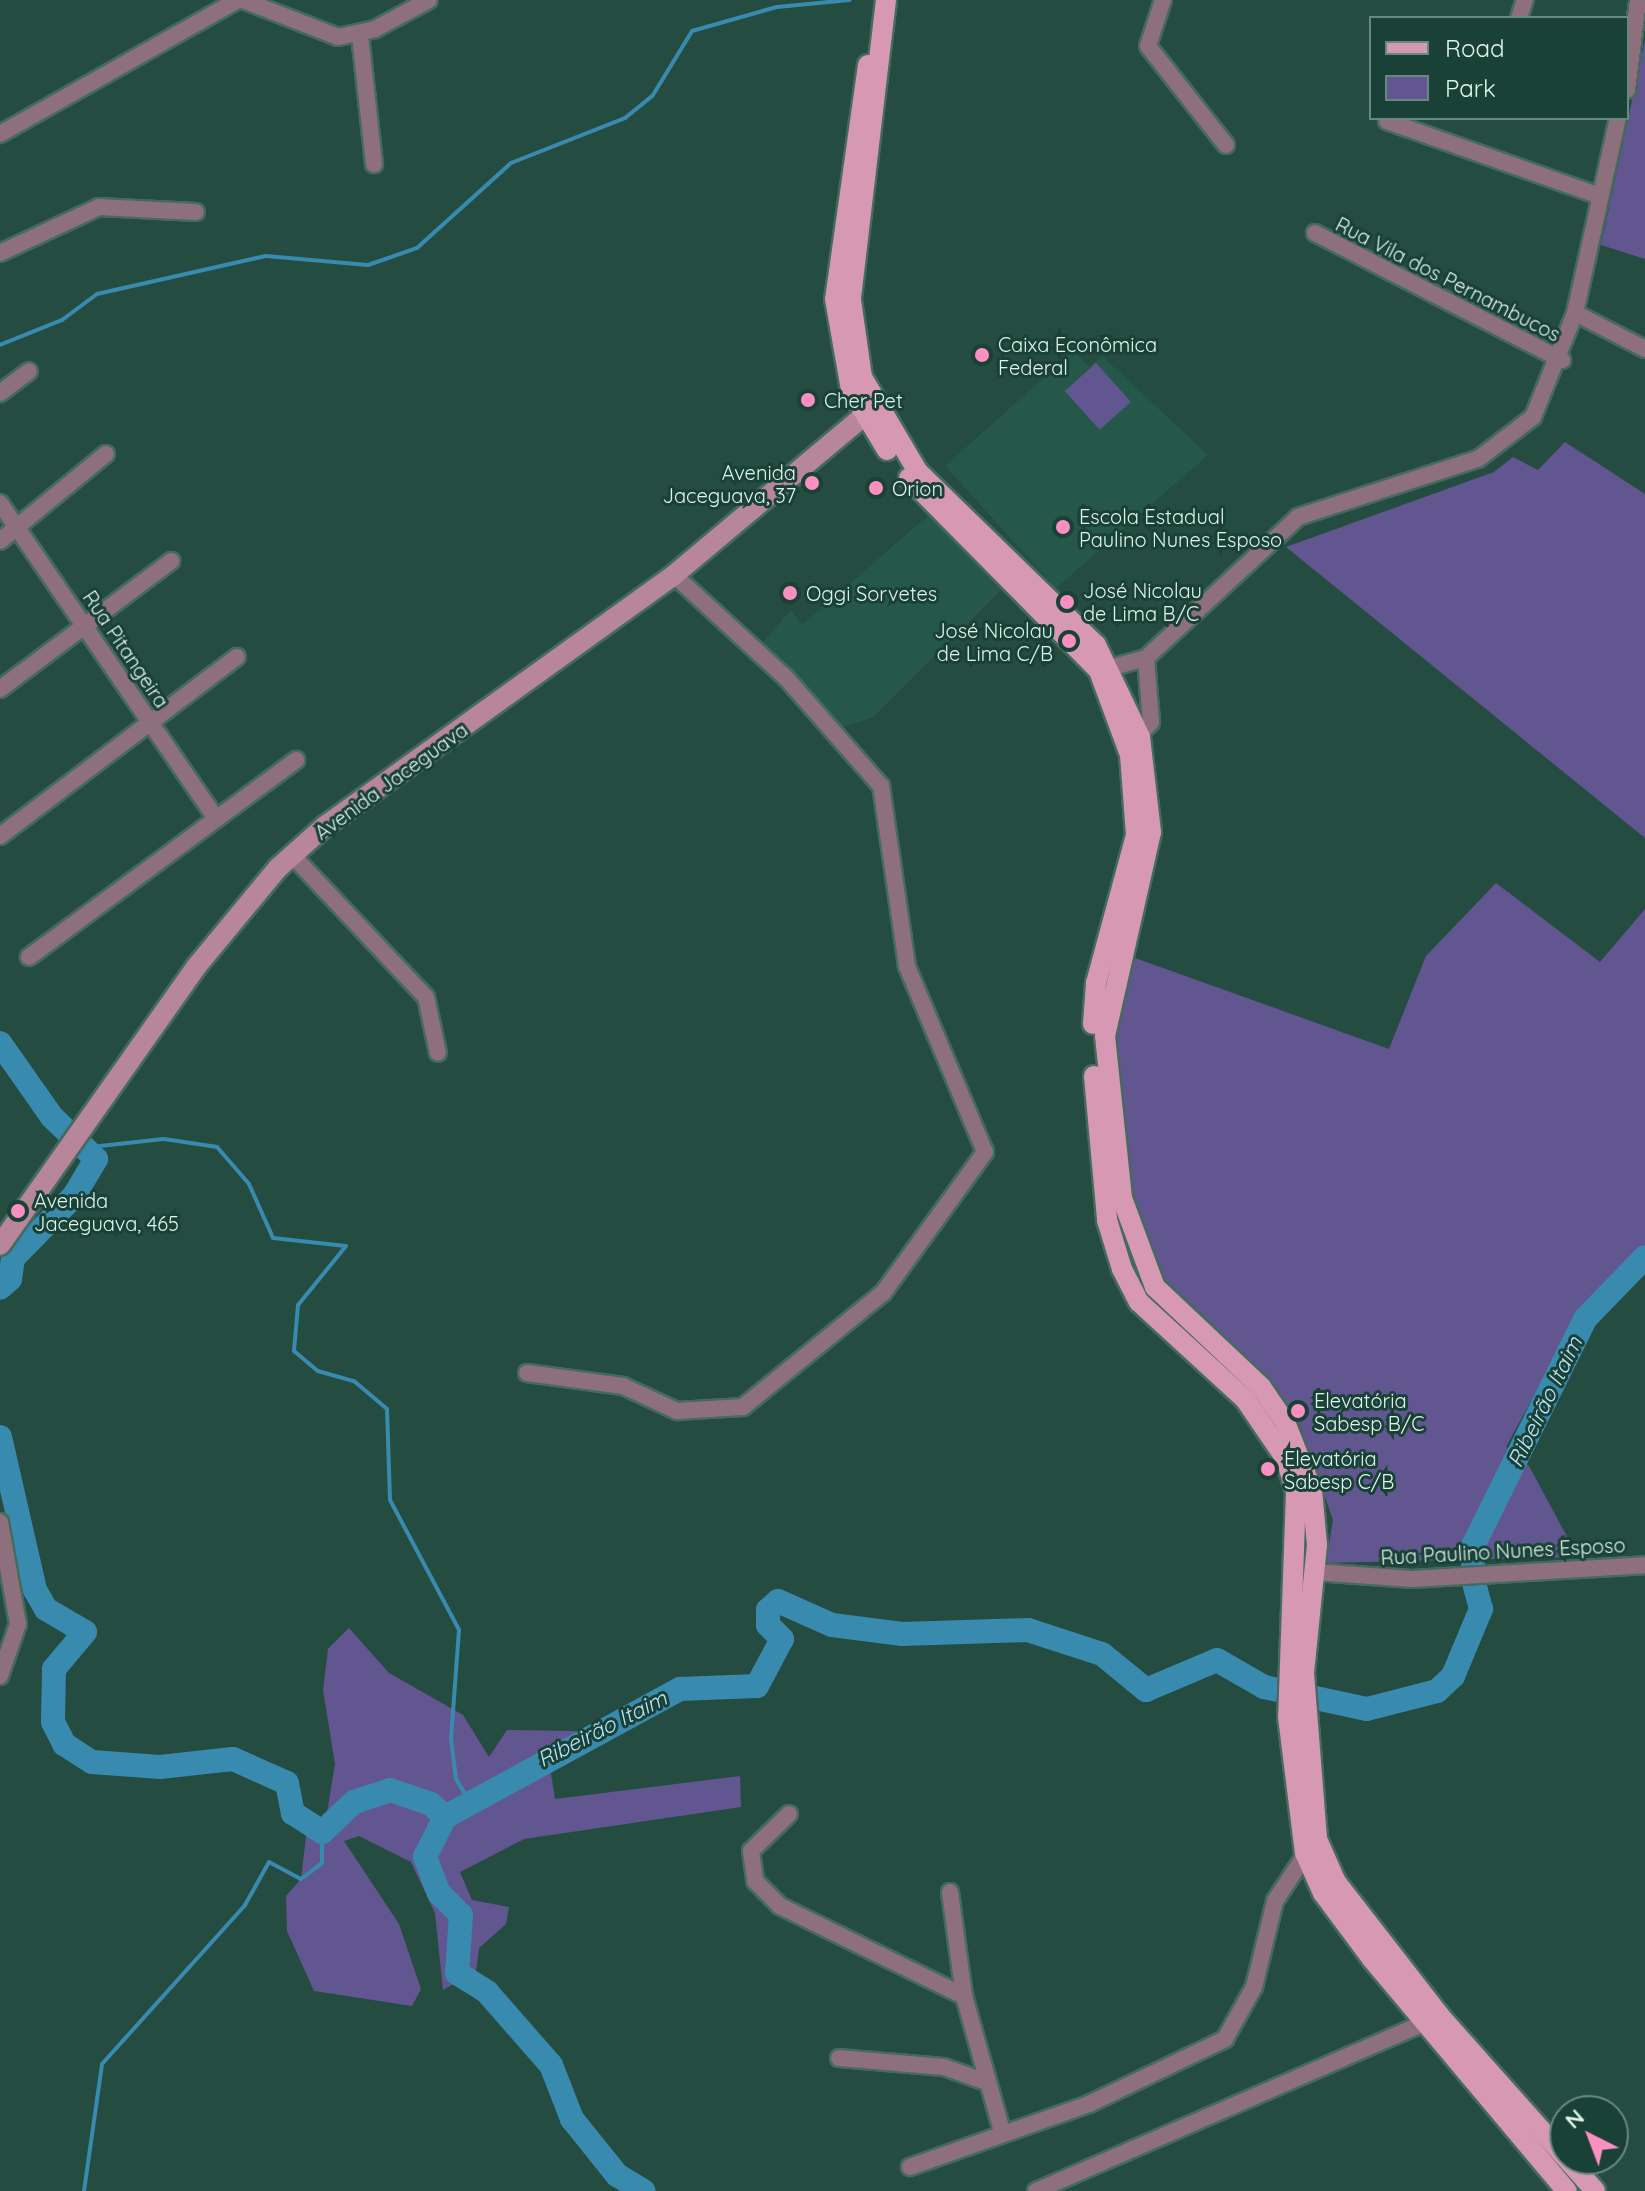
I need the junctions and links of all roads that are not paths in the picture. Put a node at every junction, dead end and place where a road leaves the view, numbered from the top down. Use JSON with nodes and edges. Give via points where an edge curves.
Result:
{"nodes":[{"id":1,"x":240,"y":0,"type":"edge"},
{"id":2,"x":429,"y":0,"type":"edge"},
{"id":3,"x":1163,"y":0,"type":"edge"},
{"id":4,"x":1638,"y":0,"type":"edge"},
{"id":5,"x":878,"y":6,"type":"edge"},
{"id":6,"x":360,"y":35,"type":"junction"},
{"id":7,"x":1629,"y":74,"type":"edge"},
{"id":8,"x":1617,"y":120,"type":"edge"},
{"id":9,"x":1387,"y":121,"type":"dead end"},
{"id":10,"x":0,"y":134,"type":"edge"},
{"id":11,"x":1226,"y":145,"type":"dead end"},
{"id":12,"x":374,"y":164,"type":"dead end"},
{"id":13,"x":1597,"y":195,"type":"junction"},
{"id":14,"x":196,"y":212,"type":"dead end"},
{"id":15,"x":1315,"y":233,"type":"dead end"},
{"id":16,"x":0,"y":253,"type":"edge"},
{"id":17,"x":1575,"y":313,"type":"junction"},
{"id":18,"x":1645,"y":349,"type":"edge"},
{"id":19,"x":1562,"y":360,"type":"junction"},
{"id":20,"x":29,"y":371,"type":"dead end"},
{"id":21,"x":0,"y":393,"type":"edge"},
{"id":22,"x":868,"y":411,"type":"junction"},
{"id":23,"x":106,"y":454,"type":"dead end"},
{"id":24,"x":0,"y":503,"type":"edge"},
{"id":25,"x":18,"y":528,"type":"junction"},
{"id":26,"x":0,"y":541,"type":"edge"},
{"id":27,"x":171,"y":561,"type":"dead end"},
{"id":28,"x":674,"y":575,"type":"junction"},
{"id":29,"x":86,"y":624,"type":"junction"},
{"id":30,"x":237,"y":657,"type":"dead end"},
{"id":31,"x":1146,"y":658,"type":"junction"},
{"id":32,"x":1106,"y":669,"type":"junction"},
{"id":33,"x":0,"y":689,"type":"edge"},
{"id":34,"x":150,"y":723,"type":"junction"},
{"id":35,"x":1133,"y":742,"type":"junction"},
{"id":36,"x":296,"y":760,"type":"dead end"},
{"id":37,"x":216,"y":819,"type":"junction"},
{"id":38,"x":0,"y":836,"type":"edge"},
{"id":39,"x":292,"y":855,"type":"junction"},
{"id":40,"x":29,"y":957,"type":"dead end"},
{"id":41,"x":438,"y":1053,"type":"dead end"},
{"id":42,"x":0,"y":1245,"type":"edge"},
{"id":43,"x":527,"y":1373,"type":"dead end"},
{"id":44,"x":1299,"y":1519,"type":"junction"},
{"id":45,"x":0,"y":1522,"type":"edge"},
{"id":46,"x":1645,"y":1565,"type":"edge"},
{"id":47,"x":1315,"y":1572,"type":"junction"},
{"id":48,"x":1294,"y":1665,"type":"junction"},
{"id":49,"x":0,"y":1676,"type":"edge"},
{"id":50,"x":789,"y":1814,"type":"dead end"},
{"id":51,"x":1311,"y":1846,"type":"junction"},
{"id":52,"x":950,"y":1892,"type":"dead end"},
{"id":53,"x":964,"y":1996,"type":"junction"},
{"id":54,"x":1433,"y":2020,"type":"junction"},
{"id":55,"x":839,"y":2058,"type":"dead end"},
{"id":56,"x":983,"y":2081,"type":"junction"},
{"id":57,"x":1002,"y":2131,"type":"junction"},
{"id":58,"x":910,"y":2167,"type":"dead end"},
{"id":59,"x":1036,"y":2191,"type":"edge"},
{"id":60,"x":1567,"y":2191,"type":"edge"},
{"id":61,"x":1595,"y":2191,"type":"edge"}],
"edges":[{"from":1,"to":6,"type":"street","via":[[330,36]]},
{"from":1,"to":10,"type":"street"},
{"from":2,"to":6,"type":"street"},
{"from":3,"to":11,"type":"street","via":[[1148,46]]},
{"from":4,"to":7,"type":"street"},
{"from":5,"to":22,"type":"main road","via":[[851,300]]},
{"from":6,"to":12,"type":"street"},
{"from":8,"to":13,"type":"street"},
{"from":9,"to":13,"type":"street"},
{"from":13,"to":17,"type":"street"},
{"from":14,"to":16,"type":"street","via":[[99,207]]},
{"from":15,"to":19,"type":"street","name":"Rua Vila dos Pernambucos"},
{"from":17,"to":18,"type":"street"},
{"from":17,"to":19,"type":"street"},
{"from":19,"to":31,"type":"street","via":[[1547,396],[1520,430],[1478,459],[1298,517]]},
{"from":20,"to":21,"type":"street"},
{"from":22,"to":28,"type":"main road","name":"Avenida Jaceguava"},
{"from":22,"to":32,"type":"main road","via":[[918,472]]},
{"from":23,"to":25,"type":"street"},
{"from":24,"to":25,"type":"street","name":"Rua Pitangeira"},
{"from":25,"to":26,"type":"street"},
{"from":25,"to":29,"type":"street","name":"Rua Pitangeira"},
{"from":27,"to":29,"type":"street"},
{"from":28,"to":39,"type":"main road","name":"Avenida Jaceguava"},
{"from":28,"to":43,"type":"street","via":[[786,678],[881,786],[907,966],[985,1152],[883,1293],[743,1407],[677,1411],[623,1386]]},
{"from":29,"to":33,"type":"street"},
{"from":29,"to":34,"type":"street","name":"Rua Pitangeira"},
{"from":30,"to":34,"type":"street"},
{"from":31,"to":32,"type":"street"},
{"from":31,"to":35,"type":"street","via":[[1152,712]]},
{"from":32,"to":35,"type":"main road"},
{"from":34,"to":37,"type":"street","name":"Rua Pitangeira"},
{"from":34,"to":38,"type":"street"},
{"from":35,"to":44,"type":"main road","via":[[1136,835],[1096,983],[1093,1035],[1107,1220],[1139,1302],[1215,1369],[1269,1431],[1286,1459]]},
{"from":35,"to":47,"type":"main road","via":[[1151,832],[1105,1036],[1122,1198],[1155,1287],[1261,1387],[1285,1422],[1318,1519]]},
{"from":36,"to":37,"type":"street"},
{"from":37,"to":40,"type":"street"},
{"from":39,"to":41,"type":"street","via":[[426,997]]},
{"from":39,"to":42,"type":"main road","name":"Avenida Jaceguava","via":[[196,967]]},
{"from":44,"to":47,"type":"main road","via":[[1307,1566]]},
{"from":44,"to":48,"type":"main road"},
{"from":45,"to":49,"type":"street","via":[[18,1624]]},
{"from":46,"to":47,"type":"street","name":"Rua Paulino Nunes Esposo","via":[[1412,1579]]},
{"from":47,"to":48,"type":"main road","via":[[1304,1582]]},
{"from":48,"to":51,"type":"main road"},
{"from":50,"to":53,"type":"street","via":[[751,1851],[751,1871],[763,1892]]},
{"from":51,"to":54,"type":"main road"},
{"from":51,"to":57,"type":"street","via":[[1275,1901],[1254,1987],[1225,2039],[1089,2104]]},
{"from":52,"to":53,"type":"street"},
{"from":53,"to":56,"type":"street"},
{"from":54,"to":59,"type":"street"},
{"from":54,"to":60,"type":"main road"},
{"from":54,"to":61,"type":"main road"},
{"from":55,"to":56,"type":"street","via":[[944,2067]]},
{"from":56,"to":57,"type":"street"},
{"from":57,"to":58,"type":"street"}]}
